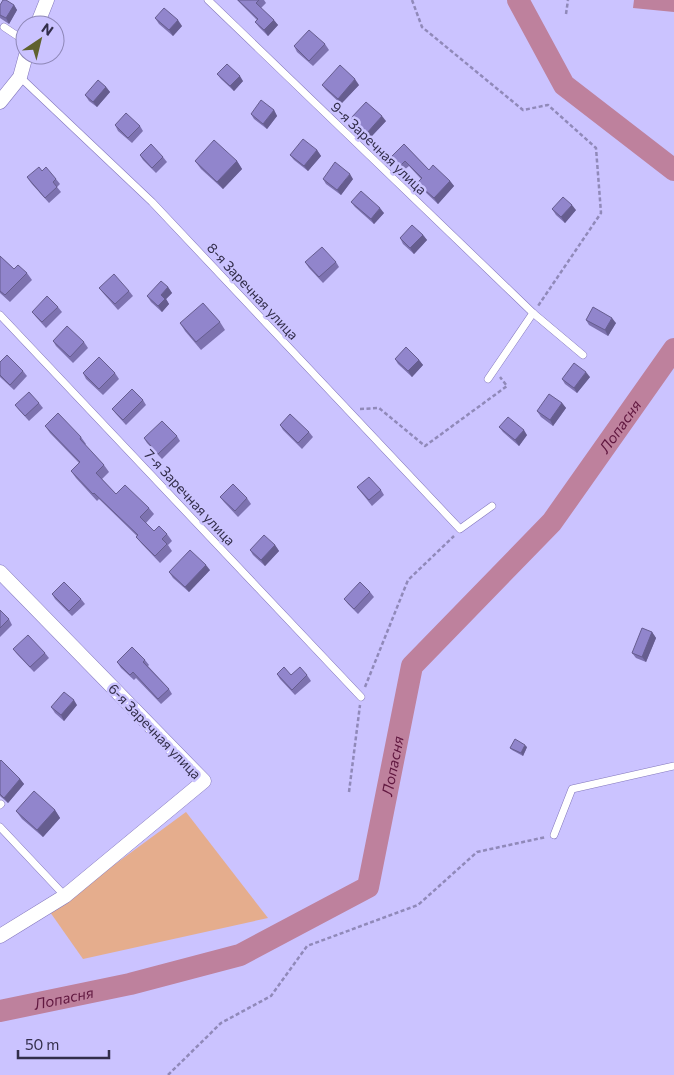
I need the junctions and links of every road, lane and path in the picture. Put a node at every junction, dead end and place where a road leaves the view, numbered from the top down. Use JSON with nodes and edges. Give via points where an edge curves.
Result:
{"nodes":[{"id":1,"x":47,"y":0,"type":"edge"},
{"id":2,"x":208,"y":0,"type":"edge"},
{"id":3,"x":412,"y":0,"type":"edge"},
{"id":4,"x":568,"y":0,"type":"edge"},
{"id":5,"x":566,"y":14,"type":"dead end"},
{"id":6,"x":41,"y":15,"type":"edge"},
{"id":7,"x":4,"y":27,"type":"dead end"},
{"id":8,"x":15,"y":34,"type":"edge"},
{"id":9,"x":23,"y":65,"type":"edge"},
{"id":10,"x":20,"y":77,"type":"junction"},
{"id":11,"x":0,"y":102,"type":"edge"},
{"id":12,"x":532,"y":313,"type":"junction"},
{"id":13,"x":0,"y":316,"type":"edge"},
{"id":14,"x":582,"y":354,"type":"dead end"},
{"id":15,"x":494,"y":369,"type":"junction"},
{"id":16,"x":488,"y":378,"type":"dead end"},
{"id":17,"x":346,"y":410,"type":"junction"},
{"id":18,"x":492,"y":506,"type":"dead end"},
{"id":19,"x":460,"y":529,"type":"junction"},
{"id":20,"x":0,"y":572,"type":"edge"},
{"id":21,"x":361,"y":697,"type":"junction"},
{"id":22,"x":674,"y":766,"type":"edge"},
{"id":23,"x":349,"y":792,"type":"dead end"},
{"id":24,"x":0,"y":827,"type":"edge"},
{"id":25,"x":554,"y":835,"type":"joint"},
{"id":26,"x":65,"y":896,"type":"junction"},
{"id":27,"x":0,"y":936,"type":"edge"},
{"id":28,"x":168,"y":1075,"type":"edge"}],
"edges":[{"from":1,"to":6,"type":"street"},
{"from":2,"to":12,"type":"lane","name":"9-я Заречная улица"},
{"from":3,"to":12,"type":"path","via":[[422,27],[523,110],[548,105],[596,148],[601,213]]},
{"from":4,"to":5,"type":"path"},
{"from":7,"to":8,"type":"lane"},
{"from":9,"to":10,"type":"street"},
{"from":10,"to":11,"type":"street"},
{"from":10,"to":17,"type":"lane","name":"8-я Заречная улица","via":[[152,202]]},
{"from":12,"to":14,"type":"lane","name":"9-я Заречная улица"},
{"from":12,"to":15,"type":"lane"},
{"from":13,"to":21,"type":"lane","name":"7-я Заречная улица"},
{"from":15,"to":16,"type":"lane"},
{"from":15,"to":17,"type":"path","via":[[507,386],[425,446],[379,408]]},
{"from":17,"to":19,"type":"lane","name":"8-я Заречная улица"},
{"from":18,"to":19,"type":"lane"},
{"from":19,"to":21,"type":"path","via":[[408,580]]},
{"from":20,"to":26,"type":"street","name":"6-я Заречная улица","via":[[204,781]]},
{"from":21,"to":23,"type":"path"},
{"from":22,"to":25,"type":"lane","via":[[572,789]]},
{"from":24,"to":26,"type":"lane"},
{"from":25,"to":28,"type":"path","via":[[477,852],[418,904],[307,946],[271,996],[221,1023]]},
{"from":26,"to":27,"type":"street"}]}
